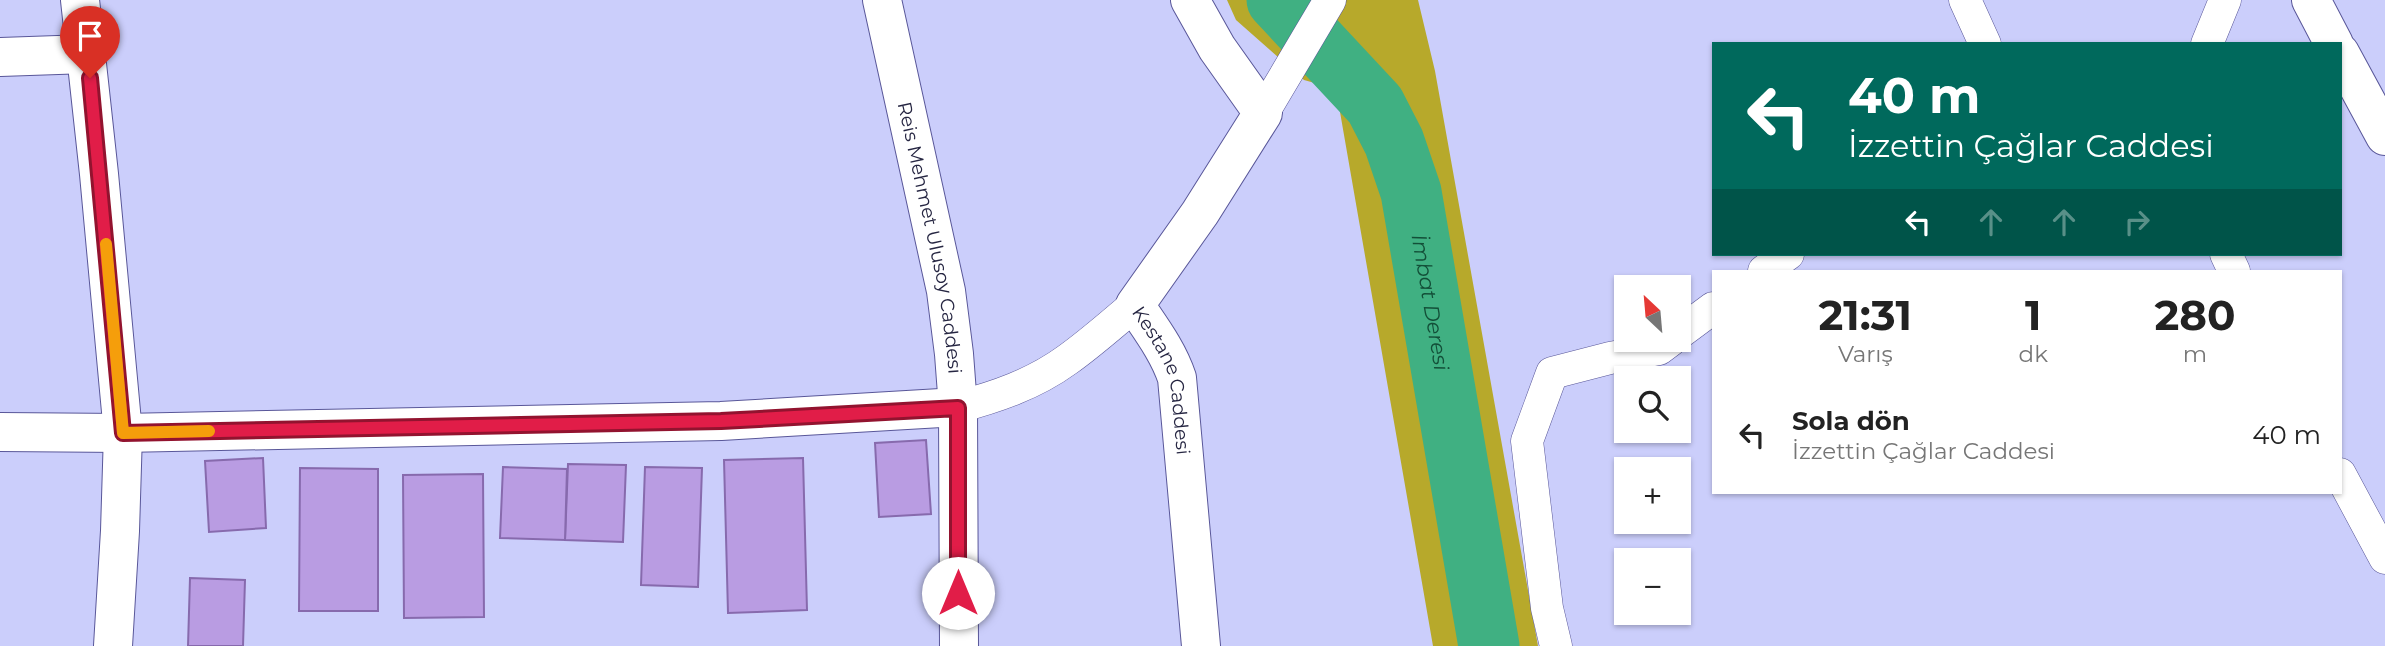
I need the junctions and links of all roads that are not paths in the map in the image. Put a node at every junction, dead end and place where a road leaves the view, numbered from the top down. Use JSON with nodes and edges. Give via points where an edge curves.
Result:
{"nodes":[{"id":1,"x":80,"y":0,"type":"edge"},
{"id":2,"x":882,"y":0,"type":"edge"},
{"id":3,"x":1190,"y":0,"type":"edge"},
{"id":4,"x":1331,"y":0,"type":"edge"},
{"id":5,"x":1965,"y":0,"type":"edge"},
{"id":6,"x":2225,"y":0,"type":"edge"},
{"id":7,"x":2311,"y":0,"type":"edge"},
{"id":8,"x":1984,"y":42,"type":"edge"},
{"id":9,"x":2208,"y":42,"type":"edge"},
{"id":10,"x":2333,"y":42,"type":"edge"},
{"id":11,"x":88,"y":54,"type":"junction"},
{"id":12,"x":0,"y":57,"type":"edge"},
{"id":13,"x":2342,"y":57,"type":"edge"},
{"id":14,"x":1263,"y":113,"type":"junction"},
{"id":15,"x":2385,"y":136,"type":"edge"},
{"id":16,"x":1785,"y":256,"type":"edge"},
{"id":17,"x":1765,"y":270,"type":"edge"},
{"id":18,"x":1135,"y":305,"type":"junction"},
{"id":19,"x":1712,"y":309,"type":"edge"},
{"id":20,"x":1691,"y":324,"type":"edge"},
{"id":21,"x":1643,"y":352,"type":"edge"},
{"id":22,"x":958,"y":408,"type":"junction"},
{"id":23,"x":0,"y":432,"type":"edge"},
{"id":24,"x":123,"y":433,"type":"junction"},
{"id":25,"x":2342,"y":478,"type":"edge"},
{"id":26,"x":2385,"y":558,"type":"edge"},
{"id":27,"x":113,"y":646,"type":"edge"},
{"id":28,"x":959,"y":646,"type":"edge"},
{"id":29,"x":1201,"y":646,"type":"edge"},
{"id":30,"x":1556,"y":646,"type":"edge"}],
"edges":[{"from":1,"to":11,"type":"street"},
{"from":2,"to":22,"type":"street","name":"Reis Mehmet Ulusoy Caddesi","via":[[946,291]]},
{"from":3,"to":14,"type":"street"},
{"from":4,"to":14,"type":"street"},
{"from":5,"to":8,"type":"street"},
{"from":6,"to":9,"type":"street"},
{"from":7,"to":10,"type":"street"},
{"from":11,"to":12,"type":"street"},
{"from":11,"to":24,"type":"street"},
{"from":13,"to":15,"type":"street"},
{"from":14,"to":18,"type":"street","name":"Kestane Caddesi"},
{"from":16,"to":17,"type":"street"},
{"from":18,"to":22,"type":"street","via":[[1042,375]]},
{"from":18,"to":29,"type":"street","name":"Kestane Caddesi","via":[[1171,361],[1177,379]]},
{"from":19,"to":20,"type":"street"},
{"from":21,"to":30,"type":"street","via":[[1552,373],[1527,441],[1547,608]]},
{"from":22,"to":24,"type":"street","via":[[721,421]]},
{"from":22,"to":28,"type":"street","name":"Reis Mehmet Ulusoy Caddesi"},
{"from":23,"to":24,"type":"street"},
{"from":24,"to":27,"type":"street"},
{"from":25,"to":26,"type":"street"}]}
